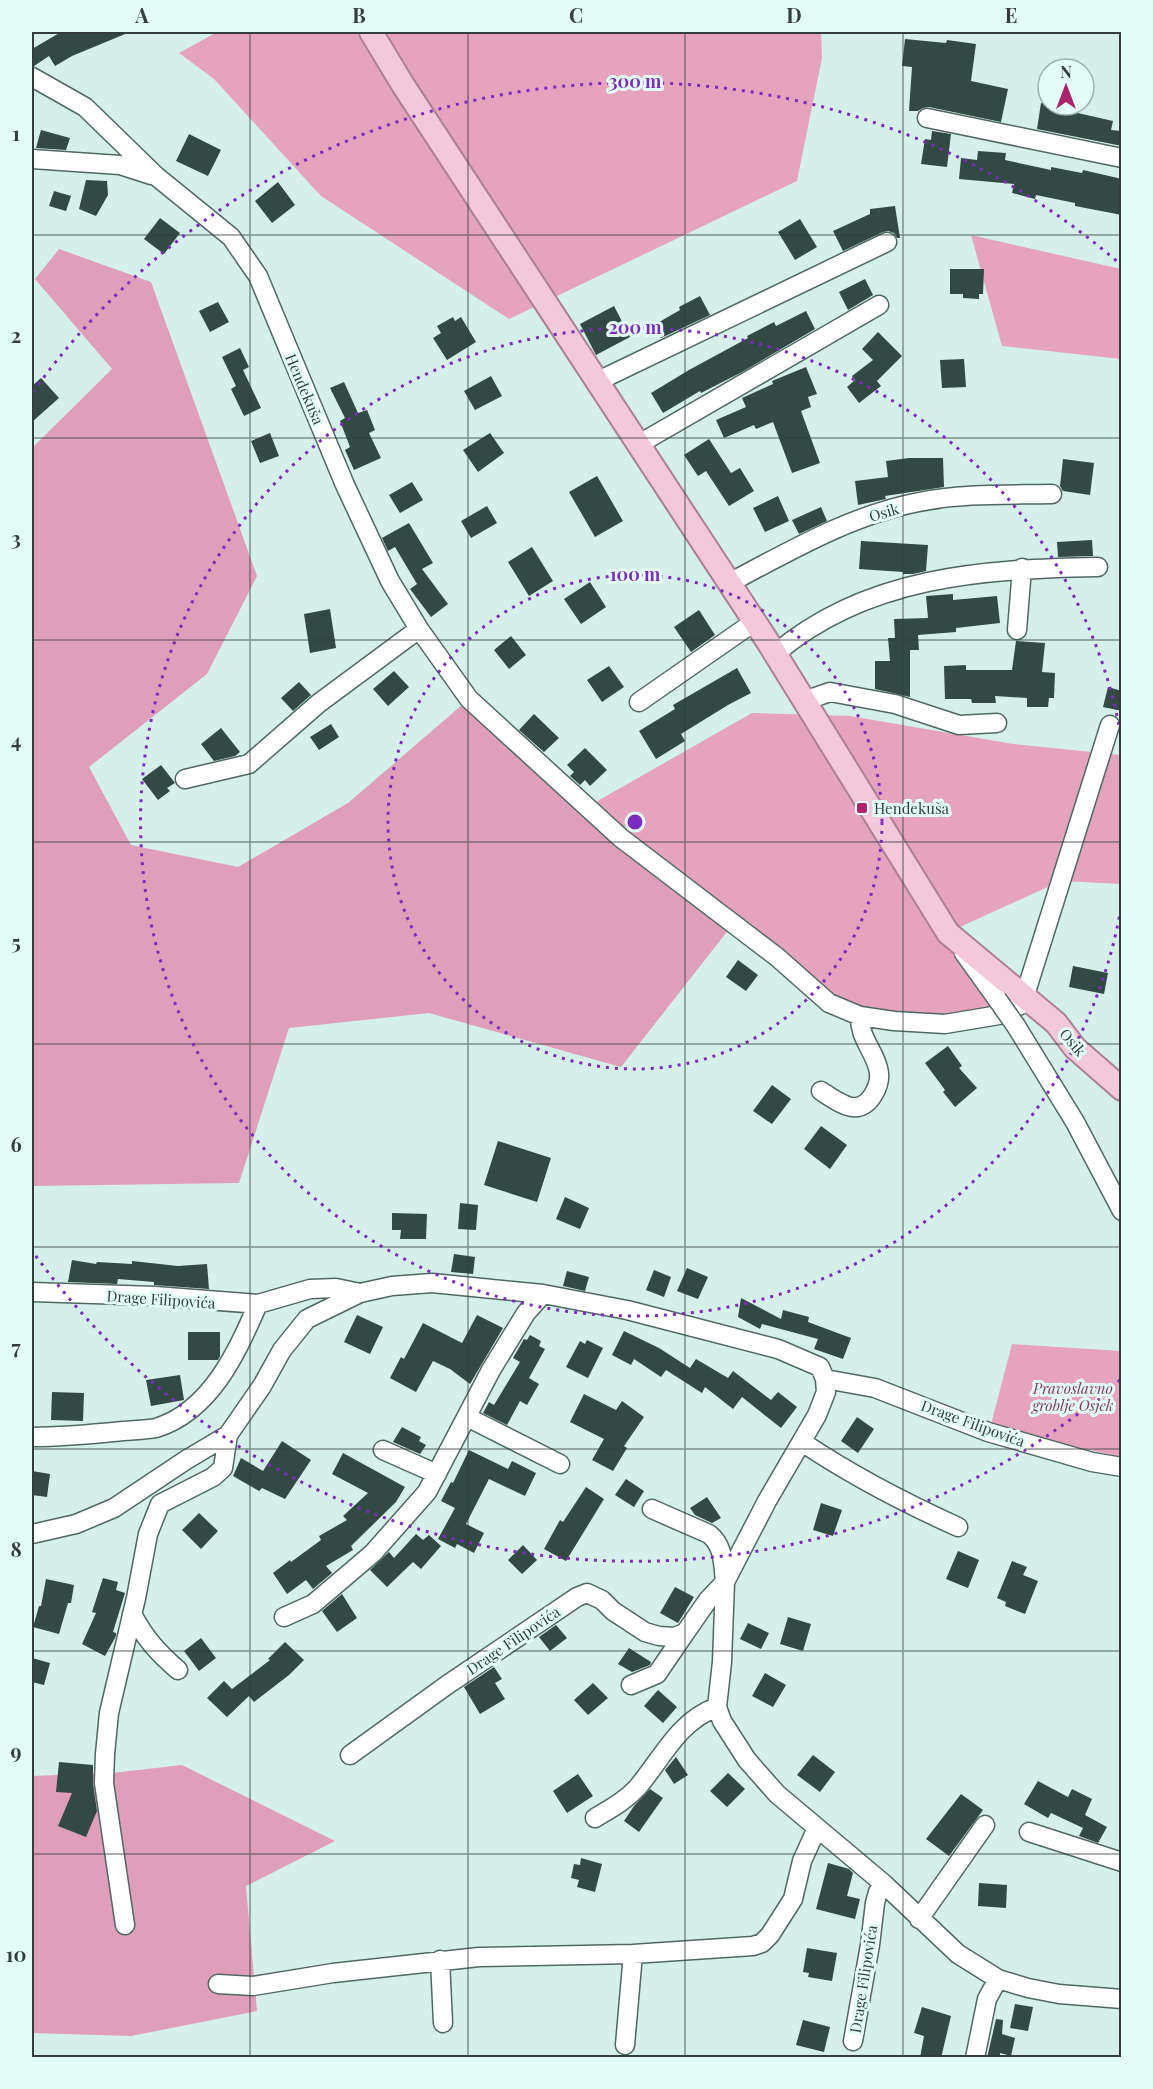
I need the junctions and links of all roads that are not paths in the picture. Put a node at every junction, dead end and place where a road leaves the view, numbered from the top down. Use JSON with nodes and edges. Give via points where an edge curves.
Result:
{"nodes":[{"id":1,"x":371,"y":32,"type":"edge"},
{"id":2,"x":32,"y":77,"type":"edge"},
{"id":3,"x":927,"y":118,"type":"dead end"},
{"id":4,"x":1122,"y":158,"type":"edge"},
{"id":5,"x":32,"y":159,"type":"edge"},
{"id":6,"x":156,"y":176,"type":"junction"},
{"id":7,"x":887,"y":242,"type":"dead end"},
{"id":8,"x":879,"y":305,"type":"dead end"},
{"id":9,"x":598,"y":381,"type":"junction"},
{"id":10,"x":639,"y":444,"type":"junction"},
{"id":11,"x":1052,"y":494,"type":"dead end"},
{"id":12,"x":1098,"y":567,"type":"dead end"},
{"id":13,"x":1022,"y":568,"type":"junction"},
{"id":14,"x":729,"y":583,"type":"junction"},
{"id":15,"x":754,"y":622,"type":"junction"},
{"id":16,"x":419,"y":630,"type":"junction"},
{"id":17,"x":1017,"y":630,"type":"dead end"},
{"id":18,"x":775,"y":654,"type":"junction"},
{"id":19,"x":804,"y":700,"type":"junction"},
{"id":20,"x":639,"y":702,"type":"dead end"},
{"id":21,"x":996,"y":723,"type":"dead end"},
{"id":22,"x":1110,"y":725,"type":"dead end"},
{"id":23,"x":185,"y":779,"type":"dead end"},
{"id":24,"x":948,"y":933,"type":"junction"},
{"id":25,"x":1028,"y":998,"type":"junction"},
{"id":26,"x":860,"y":1016,"type":"junction"},
{"id":27,"x":1122,"y":1089,"type":"edge"},
{"id":28,"x":821,"y":1091,"type":"dead end"},
{"id":29,"x":1122,"y":1211,"type":"edge"},
{"id":30,"x":32,"y":1292,"type":"edge"},
{"id":31,"x":360,"y":1293,"type":"junction"},
{"id":32,"x":543,"y":1294,"type":"junction"},
{"id":33,"x":258,"y":1304,"type":"junction"},
{"id":34,"x":825,"y":1379,"type":"junction"},
{"id":35,"x":467,"y":1417,"type":"junction"},
{"id":36,"x":228,"y":1436,"type":"junction"},
{"id":37,"x":32,"y":1437,"type":"edge"},
{"id":38,"x":802,"y":1442,"type":"junction"},
{"id":39,"x":384,"y":1450,"type":"dead end"},
{"id":40,"x":560,"y":1464,"type":"dead end"},
{"id":41,"x":1122,"y":1467,"type":"edge"},
{"id":42,"x":437,"y":1474,"type":"junction"},
{"id":43,"x":652,"y":1509,"type":"dead end"},
{"id":44,"x":958,"y":1527,"type":"dead end"},
{"id":45,"x":32,"y":1537,"type":"edge"},
{"id":46,"x":725,"y":1582,"type":"junction"},
{"id":47,"x":132,"y":1614,"type":"junction"},
{"id":48,"x":284,"y":1617,"type":"dead end"},
{"id":49,"x":685,"y":1633,"type":"junction"},
{"id":50,"x":178,"y":1670,"type":"dead end"},
{"id":51,"x":631,"y":1685,"type":"dead end"},
{"id":52,"x":717,"y":1707,"type":"junction"},
{"id":53,"x":350,"y":1755,"type":"dead end"},
{"id":54,"x":596,"y":1818,"type":"dead end"},
{"id":55,"x":985,"y":1825,"type":"dead end"},
{"id":56,"x":817,"y":1828,"type":"junction"},
{"id":57,"x":1029,"y":1832,"type":"dead end"},
{"id":58,"x":1122,"y":1862,"type":"edge"},
{"id":59,"x":884,"y":1884,"type":"junction"},
{"id":60,"x":919,"y":1919,"type":"junction"},
{"id":61,"x":124,"y":1925,"type":"dead end"},
{"id":62,"x":633,"y":1954,"type":"junction"},
{"id":63,"x":440,"y":1960,"type":"junction"},
{"id":64,"x":998,"y":1979,"type":"junction"},
{"id":65,"x":218,"y":1984,"type":"dead end"},
{"id":66,"x":1122,"y":1999,"type":"edge"},
{"id":67,"x":443,"y":2023,"type":"dead end"},
{"id":68,"x":853,"y":2041,"type":"dead end"},
{"id":69,"x":625,"y":2045,"type":"dead end"},
{"id":70,"x":975,"y":2058,"type":"edge"}],
"edges":[{"from":1,"to":9,"type":"main road","name":"Osik"},
{"from":2,"to":6,"type":"street","name":"Hendekuša","via":[[85,107]]},
{"from":3,"to":4,"type":"street"},
{"from":5,"to":6,"type":"street","name":"Hendekuša","via":[[120,165]]},
{"from":6,"to":16,"type":"street","name":"Hendekuša","via":[[231,237],[258,276],[345,485],[390,581]]},
{"from":7,"to":9,"type":"street"},
{"from":8,"to":10,"type":"street"},
{"from":9,"to":10,"type":"main road","name":"Osik"},
{"from":10,"to":14,"type":"main road","name":"Osik"},
{"from":11,"to":14,"type":"street","name":"Osik","via":[[975,495],[919,502],[863,517]]},
{"from":12,"to":13,"type":"street"},
{"from":13,"to":17,"type":"street"},
{"from":13,"to":18,"type":"street","via":[[914,583],[848,606]]},
{"from":14,"to":15,"type":"main road","name":"Osik"},
{"from":15,"to":18,"type":"main road","name":"Osik"},
{"from":15,"to":20,"type":"street"},
{"from":16,"to":23,"type":"street","via":[[319,703],[249,764]]},
{"from":16,"to":26,"type":"street","name":"Hendekuša","via":[[469,699],[621,838],[777,957],[829,1003]]},
{"from":18,"to":19,"type":"main road","name":"Osik"},
{"from":19,"to":21,"type":"street","via":[[830,692],[894,704],[959,725]]},
{"from":19,"to":24,"type":"main road","name":"Osik"},
{"from":22,"to":25,"type":"street"},
{"from":24,"to":25,"type":"main road","name":"Osik"},
{"from":24,"to":29,"type":"street","bridge":true,"via":[[1016,1026]]},
{"from":25,"to":26,"type":"street","name":"Hendekuša","via":[[999,1014],[945,1024]]},
{"from":25,"to":27,"type":"main road","name":"Osik","via":[[1056,1023],[1075,1048]]},
{"from":26,"to":28,"type":"street","via":[[863,1038],[878,1068],[877,1089],[868,1103],[855,1107]]},
{"from":30,"to":33,"type":"street","name":"Drage Filipovića"},
{"from":31,"to":32,"type":"street","name":"Drage Filipovića","via":[[432,1283]]},
{"from":31,"to":33,"type":"street","name":"Drage Filipovića","via":[[336,1288],[310,1289]]},
{"from":31,"to":36,"type":"street","name":"Drage Filipovića","via":[[308,1319],[282,1350]]},
{"from":32,"to":34,"type":"street","name":"Drage Filipovića","via":[[627,1310],[778,1349],[820,1367]]},
{"from":32,"to":35,"type":"street","via":[[526,1313]]},
{"from":33,"to":37,"type":"street","via":[[223,1375],[196,1405],[178,1417],[155,1428]]},
{"from":34,"to":38,"type":"street","via":[[826,1392]]},
{"from":34,"to":41,"type":"street","name":"Drage Filipovića","via":[[875,1388],[988,1432]]},
{"from":35,"to":40,"type":"street"},
{"from":35,"to":42,"type":"street"},
{"from":36,"to":45,"type":"street","name":"Drage Filipovića","via":[[114,1508]]},
{"from":36,"to":47,"type":"street","name":"Drage Filipovića","via":[[223,1468],[160,1504],[148,1534]]},
{"from":38,"to":44,"type":"street","via":[[909,1504]]},
{"from":38,"to":46,"type":"street","via":[[766,1501]]},
{"from":39,"to":42,"type":"street"},
{"from":42,"to":48,"type":"street","via":[[427,1492],[373,1552],[313,1604]]},
{"from":43,"to":46,"type":"street","via":[[717,1540]]},
{"from":46,"to":49,"type":"street"},
{"from":46,"to":52,"type":"street"},
{"from":47,"to":50,"type":"street","via":[[144,1636]]},
{"from":47,"to":61,"type":"street","name":"Drage Filipovića","via":[[109,1713],[104,1784]]},
{"from":49,"to":51,"type":"street","via":[[657,1674]]},
{"from":49,"to":53,"type":"street","name":"Drage Filipovića","via":[[674,1637],[645,1632],[587,1593],[447,1685]]},
{"from":52,"to":54,"type":"street","via":[[672,1740],[626,1799]]},
{"from":52,"to":56,"type":"street","via":[[747,1760],[777,1794]]},
{"from":55,"to":60,"type":"street"},
{"from":56,"to":59,"type":"street"},
{"from":56,"to":62,"type":"street","via":[[802,1860],[793,1899],[762,1943]]},
{"from":57,"to":58,"type":"street"},
{"from":59,"to":60,"type":"street"},
{"from":59,"to":68,"type":"street","name":"Drage Filipovića","via":[[875,1903]]},
{"from":60,"to":64,"type":"street","via":[[958,1954]]},
{"from":62,"to":63,"type":"street"},
{"from":62,"to":69,"type":"street"},
{"from":63,"to":65,"type":"street","via":[[253,1986]]},
{"from":63,"to":67,"type":"street"},
{"from":64,"to":66,"type":"street","via":[[1059,1994]]},
{"from":64,"to":70,"type":"street","via":[[987,1999]]}]}
